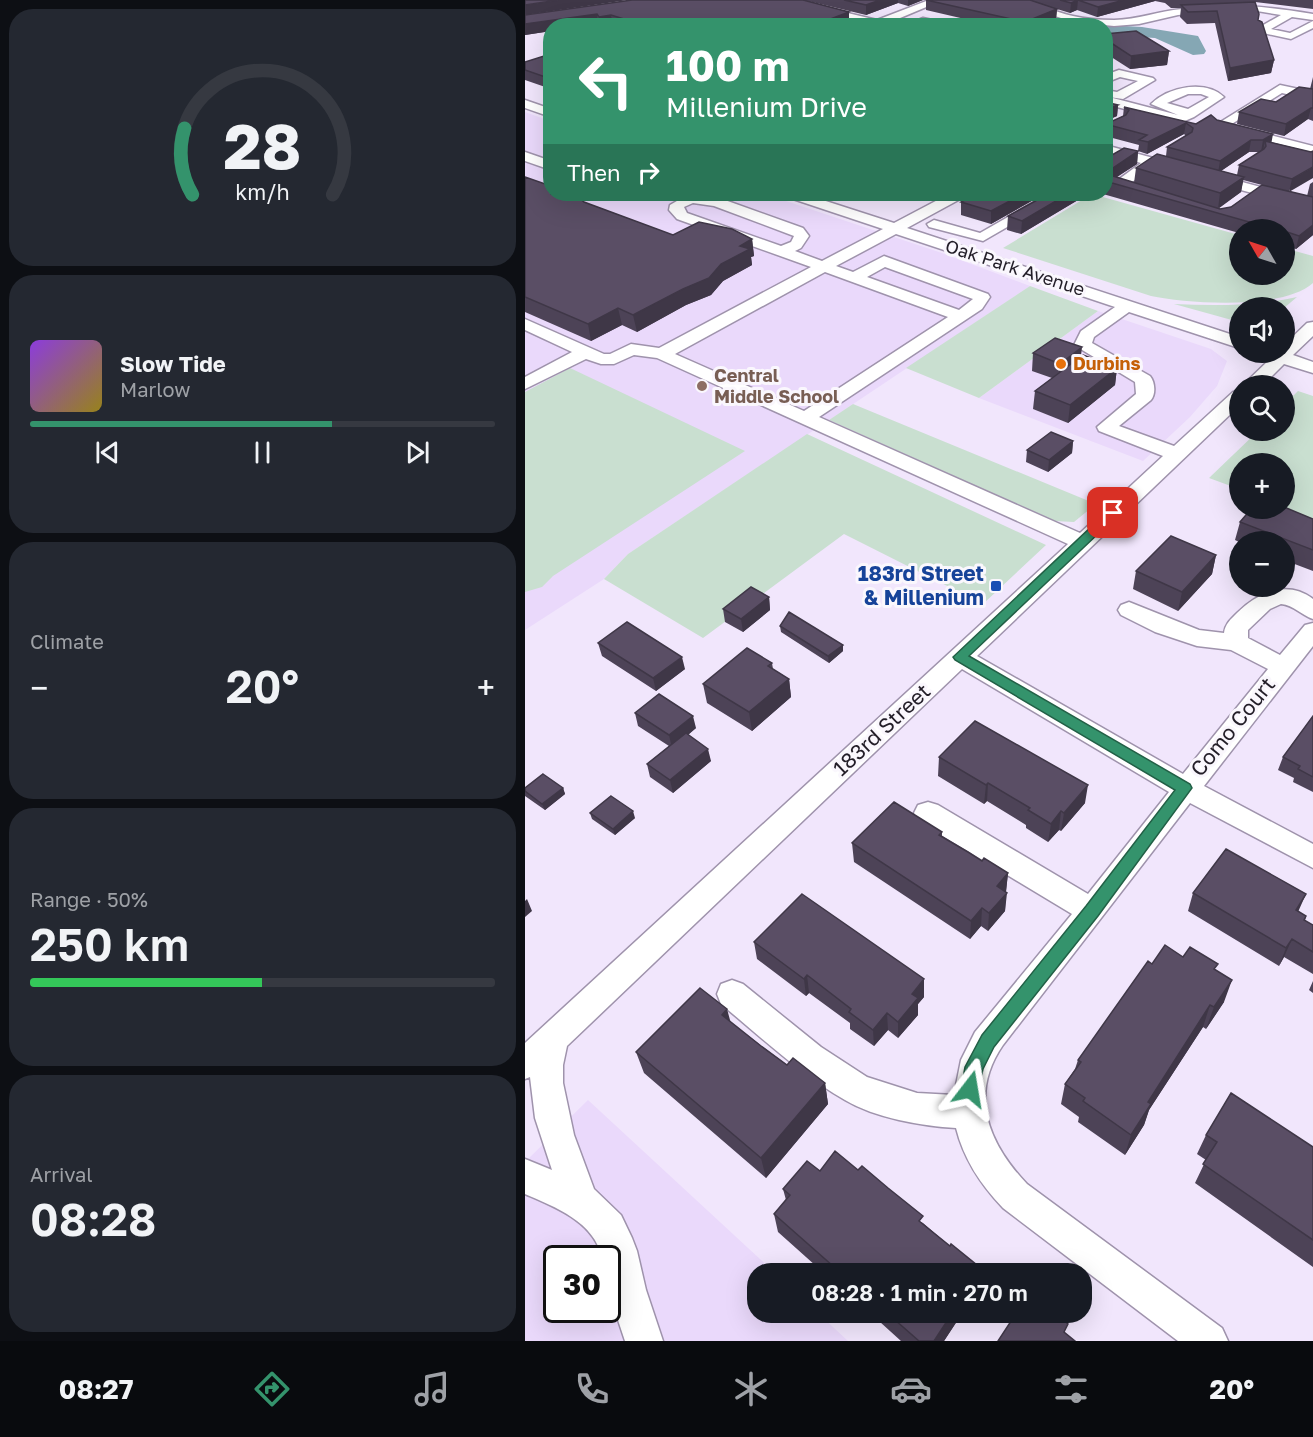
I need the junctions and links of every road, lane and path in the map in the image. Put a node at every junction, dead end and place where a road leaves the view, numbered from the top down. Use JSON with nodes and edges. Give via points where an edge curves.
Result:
{"nodes":[{"id":1,"x":780,"y":0,"type":"edge"},
{"id":2,"x":938,"y":0,"type":"edge"},
{"id":3,"x":1012,"y":0,"type":"edge"},
{"id":4,"x":1029,"y":4,"type":"junction"},
{"id":5,"x":1222,"y":4,"type":"edge"},
{"id":6,"x":1135,"y":11,"type":"dead end"},
{"id":7,"x":1050,"y":13,"type":"junction"},
{"id":8,"x":1291,"y":13,"type":"junction"},
{"id":9,"x":1313,"y":17,"type":"edge"},
{"id":10,"x":855,"y":18,"type":"edge"},
{"id":11,"x":889,"y":18,"type":"edge"},
{"id":12,"x":1061,"y":18,"type":"edge"},
{"id":13,"x":1154,"y":18,"type":"junction"},
{"id":14,"x":1232,"y":20,"type":"edge"},
{"id":15,"x":1113,"y":22,"type":"edge"},
{"id":16,"x":1313,"y":24,"type":"edge"},
{"id":17,"x":1113,"y":76,"type":"edge"},
{"id":18,"x":1113,"y":95,"type":"edge"},
{"id":19,"x":1313,"y":96,"type":"edge"},
{"id":20,"x":1113,"y":102,"type":"edge"},
{"id":21,"x":525,"y":104,"type":"edge"},
{"id":22,"x":543,"y":110,"type":"edge"},
{"id":23,"x":1185,"y":116,"type":"dead end"},
{"id":24,"x":542,"y":148,"type":"dead end"},
{"id":25,"x":1166,"y":150,"type":"dead end"},
{"id":26,"x":1313,"y":150,"type":"edge"},
{"id":27,"x":525,"y":155,"type":"edge"},
{"id":28,"x":1113,"y":157,"type":"edge"},
{"id":29,"x":1151,"y":161,"type":"junction"},
{"id":30,"x":543,"y":163,"type":"edge"},
{"id":31,"x":1237,"y":168,"type":"dead end"},
{"id":32,"x":1220,"y":180,"type":"junction"},
{"id":33,"x":1305,"y":189,"type":"dead end"},
{"id":34,"x":1256,"y":190,"type":"junction"},
{"id":35,"x":1152,"y":196,"type":"edge"},
{"id":36,"x":1291,"y":199,"type":"junction"},
{"id":37,"x":685,"y":201,"type":"edge"},
{"id":38,"x":713,"y":201,"type":"edge"},
{"id":39,"x":813,"y":201,"type":"edge"},
{"id":40,"x":946,"y":201,"type":"edge"},
{"id":41,"x":1044,"y":201,"type":"edge"},
{"id":42,"x":1239,"y":202,"type":"edge"},
{"id":43,"x":1313,"y":205,"type":"edge"},
{"id":44,"x":915,"y":218,"type":"junction"},
{"id":45,"x":895,"y":228,"type":"junction"},
{"id":46,"x":782,"y":252,"type":"junction"},
{"id":47,"x":821,"y":266,"type":"junction"},
{"id":48,"x":854,"y":278,"type":"junction"},
{"id":49,"x":1127,"y":306,"type":"junction"},
{"id":50,"x":961,"y":316,"type":"junction"},
{"id":51,"x":525,"y":324,"type":"edge"},
{"id":52,"x":1313,"y":327,"type":"edge"},
{"id":53,"x":1229,"y":340,"type":"edge"},
{"id":54,"x":1295,"y":340,"type":"edge"},
{"id":55,"x":586,"y":352,"type":"junction"},
{"id":56,"x":661,"y":354,"type":"junction"},
{"id":57,"x":1295,"y":362,"type":"edge"},
{"id":58,"x":1313,"y":368,"type":"edge"},
{"id":59,"x":525,"y":384,"type":"edge"},
{"id":60,"x":1229,"y":405,"type":"edge"},
{"id":61,"x":805,"y":418,"type":"junction"},
{"id":62,"x":1176,"y":454,"type":"junction"},
{"id":63,"x":1082,"y":542,"type":"junction"},
{"id":64,"x":1129,"y":610,"type":"dead end"},
{"id":65,"x":1313,"y":611,"type":"edge"},
{"id":66,"x":1313,"y":630,"type":"edge"},
{"id":67,"x":1236,"y":642,"type":"junction"},
{"id":68,"x":960,"y":657,"type":"junction"},
{"id":69,"x":1282,"y":666,"type":"junction"},
{"id":70,"x":1185,"y":788,"type":"junction"},
{"id":71,"x":928,"y":813,"type":"dead end"},
{"id":72,"x":1313,"y":857,"type":"edge"},
{"id":73,"x":1092,"y":911,"type":"junction"},
{"id":74,"x":732,"y":994,"type":"dead end"},
{"id":75,"x":553,"y":1037,"type":"junction"},
{"id":76,"x":525,"y":1064,"type":"edge"},
{"id":77,"x":970,"y":1113,"type":"junction"},
{"id":78,"x":525,"y":1176,"type":"edge"},
{"id":79,"x":582,"y":1201,"type":"junction"},
{"id":80,"x":644,"y":1341,"type":"edge"},
{"id":81,"x":1209,"y":1341,"type":"edge"}],
"edges":[{"from":1,"to":10,"type":"street"},
{"from":2,"to":11,"type":"street"},
{"from":3,"to":4,"type":"street"},
{"from":4,"to":7,"type":"street"},
{"from":4,"to":7,"type":"street","via":[[1047,1],[1067,8]]},
{"from":5,"to":8,"type":"street"},
{"from":5,"to":13,"type":"street"},
{"from":5,"to":14,"type":"street"},
{"from":6,"to":13,"type":"street"},
{"from":7,"to":12,"type":"street"},
{"from":8,"to":9,"type":"street"},
{"from":8,"to":16,"type":"street","via":[[1262,30],[1291,36]]},
{"from":13,"to":15,"type":"street"},
{"from":17,"to":18,"type":"street","via":[[1119,73],[1149,80],[1119,96]]},
{"from":19,"to":26,"type":"street","via":[[1280,89],[1220,126]]},
{"from":20,"to":23,"type":"street"},
{"from":21,"to":22,"type":"street"},
{"from":24,"to":27,"type":"street"},
{"from":25,"to":29,"type":"street"},
{"from":27,"to":30,"type":"street"},
{"from":28,"to":29,"type":"street","via":[[1124,154]]},
{"from":29,"to":32,"type":"street"},
{"from":29,"to":35,"type":"street","via":[[1118,185]]},
{"from":31,"to":32,"type":"street"},
{"from":32,"to":34,"type":"street"},
{"from":33,"to":36,"type":"street"},
{"from":34,"to":36,"type":"street"},
{"from":34,"to":42,"type":"street"},
{"from":36,"to":43,"type":"street"},
{"from":37,"to":46,"type":"street","via":[[677,205],[682,216]]},
{"from":38,"to":46,"type":"street","via":[[798,231],[800,241]]},
{"from":39,"to":45,"type":"street","name":"Oak Park Avenue"},
{"from":40,"to":44,"type":"street"},
{"from":41,"to":44,"type":"street","via":[[983,237]]},
{"from":44,"to":45,"type":"street"},
{"from":45,"to":47,"type":"street"},
{"from":45,"to":49,"type":"street","name":"Oak Park Avenue"},
{"from":46,"to":47,"type":"street"},
{"from":47,"to":48,"type":"street"},
{"from":47,"to":56,"type":"street"},
{"from":48,"to":50,"type":"street"},
{"from":48,"to":50,"type":"street","via":[[884,261],[982,297],[977,306]]},
{"from":49,"to":53,"type":"street","name":"Oak Park Avenue"},
{"from":49,"to":62,"type":"street","via":[[1087,335],[1083,345],[1144,380],[1145,396],[1106,427]]},
{"from":50,"to":61,"type":"street"},
{"from":51,"to":55,"type":"street"},
{"from":52,"to":54,"type":"street"},
{"from":55,"to":56,"type":"street","via":[[601,359],[613,359],[631,349]]},
{"from":55,"to":59,"type":"street"},
{"from":56,"to":61,"type":"street"},
{"from":57,"to":58,"type":"street"},
{"from":60,"to":62,"type":"street","name":"183rd Street"},
{"from":61,"to":63,"type":"street"},
{"from":62,"to":63,"type":"street","name":"183rd Street"},
{"from":63,"to":68,"type":"street","name":"183rd Street"},
{"from":64,"to":67,"type":"street","via":[[1197,638]]},
{"from":65,"to":67,"type":"street","via":[[1304,602],[1283,595],[1270,598],[1258,604],[1236,628]]},
{"from":66,"to":69,"type":"street","name":"Como Court"},
{"from":67,"to":69,"type":"street","name":"Como Court"},
{"from":68,"to":70,"type":"street"},
{"from":68,"to":75,"type":"street","name":"183rd Street"},
{"from":69,"to":70,"type":"street","name":"Como Court"},
{"from":70,"to":72,"type":"street"},
{"from":70,"to":73,"type":"street","name":"Como Court"},
{"from":71,"to":73,"type":"street"},
{"from":73,"to":77,"type":"street","name":"Como Court","via":[[980,1053],[970,1089]]},
{"from":74,"to":77,"type":"street","via":[[810,1058],[858,1090],[917,1109]]},
{"from":75,"to":76,"type":"street","name":"183rd Street"},
{"from":75,"to":79,"type":"street","via":[[547,1065],[550,1103]]},
{"from":77,"to":81,"type":"street","via":[[985,1162],[1015,1196]]},
{"from":78,"to":79,"type":"street"},
{"from":79,"to":80,"type":"street","via":[[608,1228],[619,1251]]}]}
